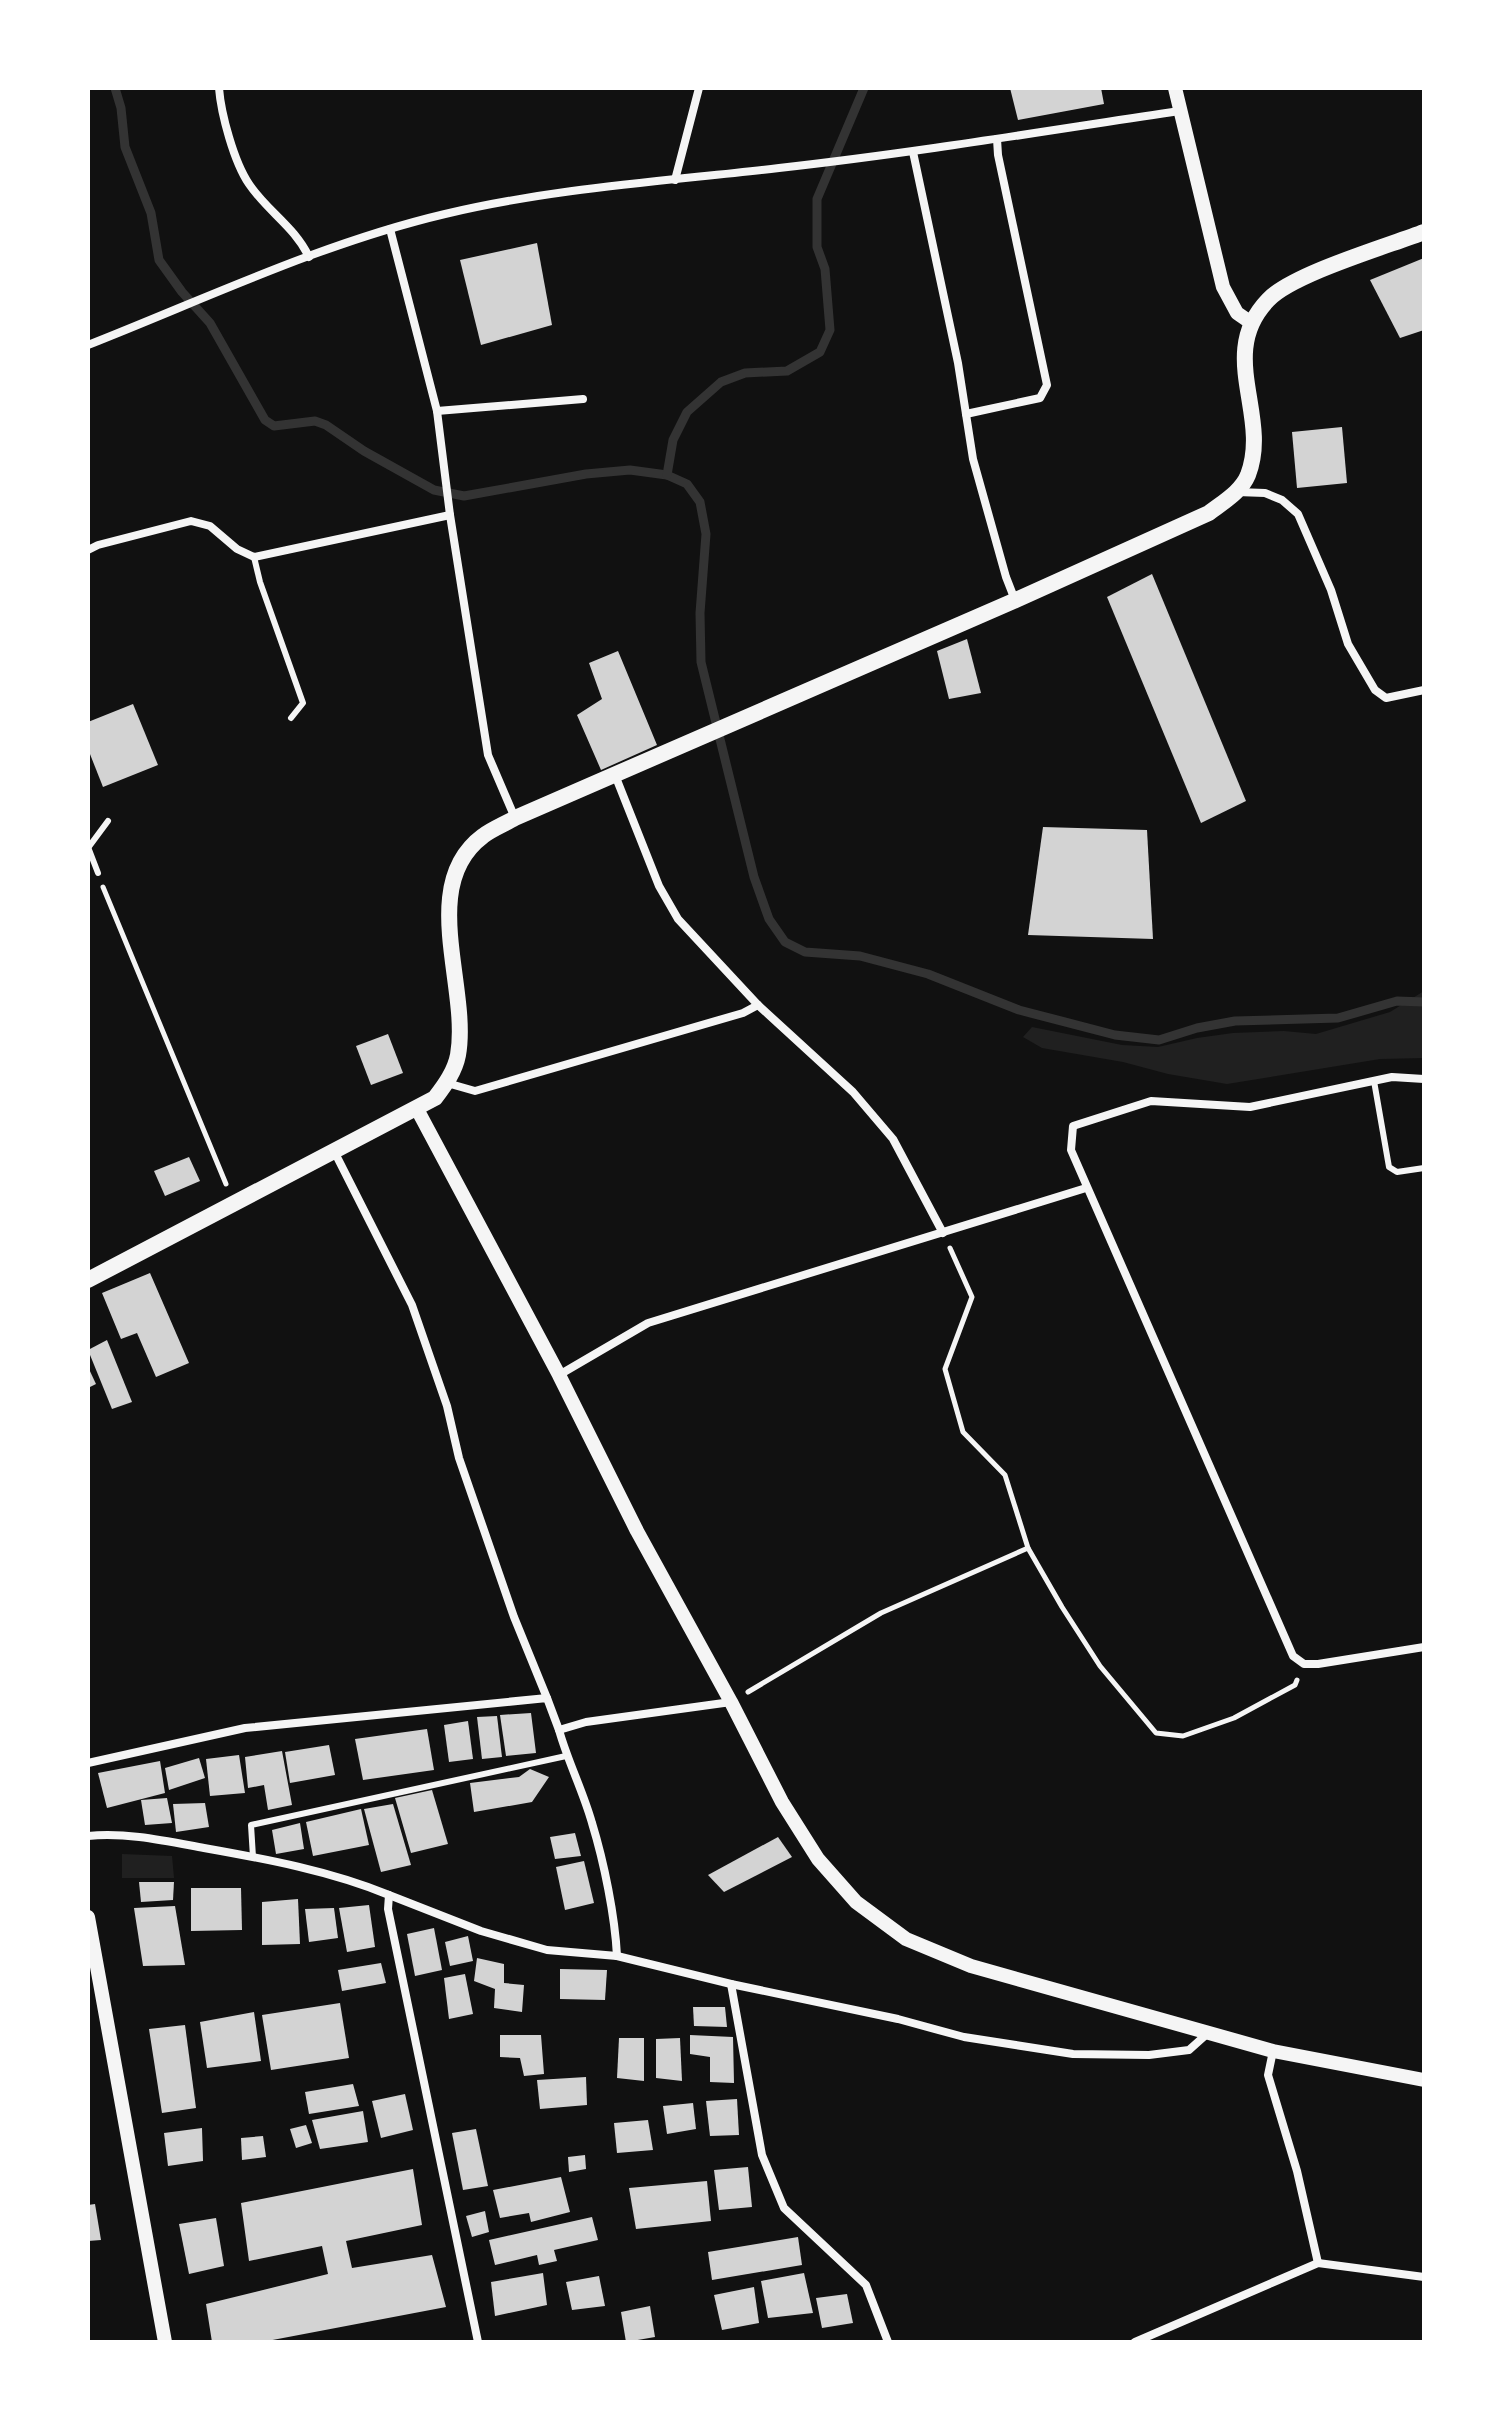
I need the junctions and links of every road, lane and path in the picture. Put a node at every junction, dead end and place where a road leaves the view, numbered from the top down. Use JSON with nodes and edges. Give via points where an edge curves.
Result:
{"nodes":[{"id":1,"x":219,"y":88,"type":"edge"},
{"id":2,"x":699,"y":88,"type":"edge"},
{"id":3,"x":1175,"y":88,"type":"edge"},
{"id":4,"x":1179,"y":111,"type":"junction"},
{"id":5,"x":997,"y":139,"type":"junction"},
{"id":6,"x":913,"y":152,"type":"junction"},
{"id":7,"x":675,"y":180,"type":"junction"},
{"id":8,"x":390,"y":229,"type":"junction"},
{"id":9,"x":1424,"y":232,"type":"edge"},
{"id":10,"x":309,"y":257,"type":"junction"},
{"id":11,"x":1250,"y":322,"type":"junction"},
{"id":12,"x":88,"y":345,"type":"edge"},
{"id":13,"x":583,"y":399,"type":"dead end"},
{"id":14,"x":437,"y":411,"type":"junction"},
{"id":15,"x":966,"y":414,"type":"junction"},
{"id":16,"x":1236,"y":492,"type":"junction"},
{"id":17,"x":450,"y":515,"type":"junction"},
{"id":18,"x":88,"y":550,"type":"edge"},
{"id":19,"x":254,"y":557,"type":"junction"},
{"id":20,"x":1016,"y":600,"type":"junction"},
{"id":21,"x":1424,"y":690,"type":"edge"},
{"id":22,"x":291,"y":718,"type":"dead end"},
{"id":23,"x":615,"y":775,"type":"junction"},
{"id":24,"x":515,"y":818,"type":"junction"},
{"id":25,"x":108,"y":821,"type":"dead end"},
{"id":26,"x":88,"y":847,"type":"edge"},
{"id":27,"x":98,"y":873,"type":"joint"},
{"id":28,"x":758,"y":1005,"type":"junction"},
{"id":29,"x":1424,"y":1079,"type":"edge"},
{"id":30,"x":1374,"y":1081,"type":"junction"},
{"id":31,"x":447,"y":1083,"type":"junction"},
{"id":32,"x":417,"y":1109,"type":"junction"},
{"id":33,"x":334,"y":1151,"type":"junction"},
{"id":34,"x":1424,"y":1168,"type":"edge"},
{"id":35,"x":1086,"y":1188,"type":"junction"},
{"id":36,"x":235,"y":1205,"type":"junction"},
{"id":37,"x":943,"y":1233,"type":"junction"},
{"id":38,"x":88,"y":1280,"type":"edge"},
{"id":39,"x":559,"y":1375,"type":"junction"},
{"id":40,"x":1028,"y":1548,"type":"junction"},
{"id":41,"x":1424,"y":1647,"type":"edge"},
{"id":42,"x":1304,"y":1664,"type":"junction"},
{"id":43,"x":547,"y":1698,"type":"junction"},
{"id":44,"x":731,"y":1702,"type":"junction"},
{"id":45,"x":559,"y":1730,"type":"junction"},
{"id":46,"x":566,"y":1756,"type":"junction"},
{"id":47,"x":88,"y":1763,"type":"edge"},
{"id":48,"x":88,"y":1836,"type":"edge"},
{"id":49,"x":253,"y":1857,"type":"junction"},
{"id":50,"x":389,"y":1895,"type":"junction"},
{"id":51,"x":88,"y":1917,"type":"edge"},
{"id":52,"x":617,"y":1956,"type":"junction"},
{"id":53,"x":731,"y":1984,"type":"junction"},
{"id":54,"x":1208,"y":2033,"type":"junction"},
{"id":55,"x":1273,"y":2051,"type":"junction"},
{"id":56,"x":1424,"y":2080,"type":"edge"},
{"id":57,"x":1318,"y":2263,"type":"junction"},
{"id":58,"x":1424,"y":2277,"type":"edge"},
{"id":59,"x":165,"y":2342,"type":"edge"},
{"id":60,"x":478,"y":2342,"type":"edge"},
{"id":61,"x":888,"y":2342,"type":"edge"},
{"id":62,"x":1135,"y":2342,"type":"edge"}],
"edges":[{"from":1,"to":10,"type":"street","via":[[222,117],[248,183],[301,240]]},
{"from":2,"to":7,"type":"street"},
{"from":3,"to":4,"type":"street"},
{"from":4,"to":5,"type":"street"},
{"from":4,"to":11,"type":"street","via":[[1223,287],[1237,313]]},
{"from":5,"to":6,"type":"street"},
{"from":5,"to":15,"type":"street","via":[[1047,385],[1040,398]]},
{"from":6,"to":7,"type":"street"},
{"from":6,"to":15,"type":"street"},
{"from":7,"to":8,"type":"street","via":[[531,198]]},
{"from":8,"to":10,"type":"street"},
{"from":8,"to":14,"type":"street"},
{"from":9,"to":11,"type":"main road","via":[[1307,276],[1270,297]]},
{"from":10,"to":12,"type":"street"},
{"from":11,"to":16,"type":"main road","via":[[1244,352],[1253,454]]},
{"from":13,"to":14,"type":"street"},
{"from":14,"to":17,"type":"street"},
{"from":15,"to":20,"type":"street","via":[[973,459]]},
{"from":16,"to":20,"type":"main road","via":[[1209,513]]},
{"from":16,"to":21,"type":"street","via":[[1265,493],[1298,514],[1348,644],[1375,690],[1386,698]]},
{"from":17,"to":19,"type":"street"},
{"from":17,"to":24,"type":"street","via":[[488,755]]},
{"from":18,"to":19,"type":"street","via":[[191,521],[210,526]]},
{"from":19,"to":22,"type":"lane","via":[[303,703]]},
{"from":20,"to":23,"type":"main road"},
{"from":23,"to":24,"type":"main road"},
{"from":23,"to":28,"type":"street","via":[[659,886],[678,919]]},
{"from":24,"to":31,"type":"main road","via":[[482,836],[462,858],[450,890],[461,1017],[458,1057]]},
{"from":25,"to":26,"type":"lane"},
{"from":26,"to":27,"type":"lane"},
{"from":27,"to":36,"type":"path"},
{"from":28,"to":31,"type":"street","via":[[475,1091]]},
{"from":28,"to":37,"type":"street","via":[[853,1092],[893,1139]]},
{"from":29,"to":30,"type":"street"},
{"from":30,"to":34,"type":"lane","via":[[1389,1167],[1397,1172]]},
{"from":30,"to":35,"type":"street","via":[[1250,1107],[1151,1101],[1073,1126],[1071,1150]]},
{"from":31,"to":32,"type":"main road"},
{"from":32,"to":33,"type":"main road"},
{"from":32,"to":39,"type":"street"},
{"from":33,"to":36,"type":"main road"},
{"from":33,"to":43,"type":"street","via":[[412,1305],[459,1458]]},
{"from":35,"to":37,"type":"street"},
{"from":35,"to":42,"type":"street","via":[[1293,1656]]},
{"from":36,"to":38,"type":"main road"},
{"from":37,"to":39,"type":"street","via":[[648,1323]]},
{"from":37,"to":40,"type":"path","via":[[972,1297],[945,1369],[963,1432],[1005,1475]]},
{"from":39,"to":44,"type":"street"},
{"from":40,"to":42,"type":"path","via":[[1100,1666],[1156,1733],[1183,1736],[1234,1718],[1295,1685]]},
{"from":40,"to":44,"type":"path","via":[[881,1613]]},
{"from":41,"to":42,"type":"street"},
{"from":43,"to":45,"type":"street"},
{"from":43,"to":47,"type":"street","via":[[245,1728]]},
{"from":44,"to":45,"type":"street"},
{"from":44,"to":54,"type":"street","via":[[818,1859],[856,1902],[906,1939],[971,1966]]},
{"from":45,"to":46,"type":"street"},
{"from":46,"to":49,"type":"lane","via":[[251,1825]]},
{"from":46,"to":52,"type":"street","via":[[592,1822]]},
{"from":48,"to":49,"type":"street","via":[[163,1841]]},
{"from":49,"to":50,"type":"street"},
{"from":50,"to":52,"type":"street","via":[[547,1950]]},
{"from":50,"to":60,"type":"street"},
{"from":51,"to":59,"type":"street"},
{"from":52,"to":53,"type":"street"},
{"from":53,"to":54,"type":"street","via":[[964,2037],[1073,2054],[1189,2050]]},
{"from":53,"to":61,"type":"street","via":[[762,2155],[784,2208],[866,2285]]},
{"from":54,"to":55,"type":"street"},
{"from":55,"to":56,"type":"street"},
{"from":55,"to":57,"type":"street","via":[[1268,2075]]},
{"from":57,"to":58,"type":"street"},
{"from":57,"to":62,"type":"street"}]}
